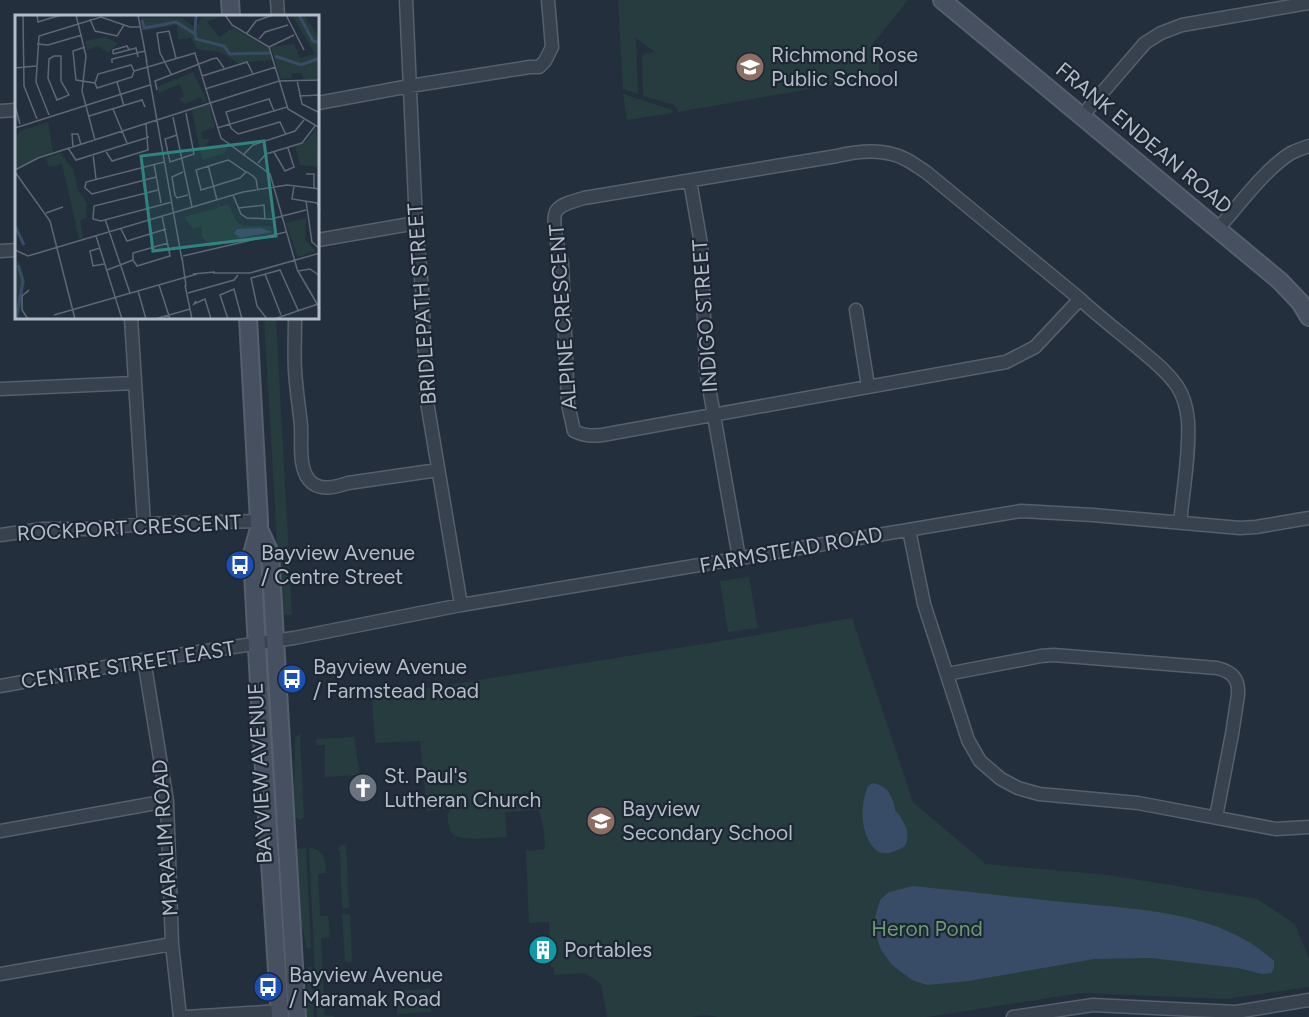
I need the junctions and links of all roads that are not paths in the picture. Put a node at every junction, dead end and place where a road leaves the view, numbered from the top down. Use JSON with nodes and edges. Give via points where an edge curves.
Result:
{"nodes":[{"id":1,"x":230,"y":0,"type":"edge"},
{"id":2,"x":277,"y":0,"type":"edge"},
{"id":3,"x":406,"y":0,"type":"edge"},
{"id":4,"x":548,"y":0,"type":"edge"},
{"id":5,"x":942,"y":0,"type":"edge"},
{"id":6,"x":1309,"y":3,"type":"edge"},
{"id":7,"x":231,"y":15,"type":"edge"},
{"id":8,"x":278,"y":15,"type":"edge"},
{"id":9,"x":410,"y":86,"type":"junction"},
{"id":10,"x":320,"y":104,"type":"edge"},
{"id":11,"x":15,"y":110,"type":"edge"},
{"id":12,"x":0,"y":111,"type":"edge"},
{"id":13,"x":1082,"y":116,"type":"junction"},
{"id":14,"x":1309,"y":146,"type":"edge"},
{"id":15,"x":690,"y":181,"type":"junction"},
{"id":16,"x":416,"y":223,"type":"junction"},
{"id":17,"x":1218,"y":229,"type":"junction"},
{"id":18,"x":320,"y":240,"type":"edge"},
{"id":19,"x":15,"y":250,"type":"edge"},
{"id":20,"x":0,"y":251,"type":"edge"},
{"id":21,"x":1080,"y":299,"type":"junction"},
{"id":22,"x":856,"y":310,"type":"dead end"},
{"id":23,"x":1309,"y":317,"type":"edge"},
{"id":24,"x":131,"y":320,"type":"edge"},
{"id":25,"x":248,"y":320,"type":"edge"},
{"id":26,"x":295,"y":320,"type":"edge"},
{"id":27,"x":135,"y":383,"type":"junction"},
{"id":28,"x":868,"y":386,"type":"junction"},
{"id":29,"x":0,"y":389,"type":"edge"},
{"id":30,"x":713,"y":415,"type":"junction"},
{"id":31,"x":438,"y":470,"type":"junction"},
{"id":32,"x":1309,"y":518,"type":"edge"},
{"id":33,"x":1180,"y":523,"type":"junction"},
{"id":34,"x":144,"y":524,"type":"junction"},
{"id":35,"x":259,"y":525,"type":"junction"},
{"id":36,"x":909,"y":530,"type":"junction"},
{"id":37,"x":0,"y":535,"type":"edge"},
{"id":38,"x":739,"y":558,"type":"junction"},
{"id":39,"x":461,"y":604,"type":"junction"},
{"id":40,"x":276,"y":641,"type":"junction"},
{"id":41,"x":257,"y":644,"type":"junction"},
{"id":42,"x":144,"y":660,"type":"junction"},
{"id":43,"x":947,"y":674,"type":"junction"},
{"id":44,"x":0,"y":686,"type":"edge"},
{"id":45,"x":167,"y":801,"type":"junction"},
{"id":46,"x":1216,"y":817,"type":"junction"},
{"id":47,"x":1309,"y":827,"type":"edge"},
{"id":48,"x":0,"y":831,"type":"edge"},
{"id":49,"x":172,"y":944,"type":"junction"},
{"id":50,"x":0,"y":974,"type":"edge"},
{"id":51,"x":1309,"y":1000,"type":"edge"},
{"id":52,"x":280,"y":1014,"type":"edge"},
{"id":53,"x":180,"y":1017,"type":"edge"},
{"id":54,"x":186,"y":1017,"type":"edge"},
{"id":55,"x":297,"y":1017,"type":"edge"},
{"id":56,"x":1013,"y":1017,"type":"edge"}],
"edges":[{"from":1,"to":7,"type":"main road"},
{"from":2,"to":8,"type":"street"},
{"from":3,"to":9,"type":"street","name":"BRIDLEPATH STREET"},
{"from":4,"to":9,"type":"street","via":[[552,47],[539,67]]},
{"from":5,"to":13,"type":"main road","name":"FRANK ENDEAN ROAD"},
{"from":6,"to":13,"type":"street","via":[[1182,25],[1161,33],[1145,43]]},
{"from":9,"to":10,"type":"street"},
{"from":9,"to":16,"type":"street","name":"BRIDLEPATH STREET"},
{"from":11,"to":12,"type":"street"},
{"from":13,"to":17,"type":"main road","name":"FRANK ENDEAN ROAD"},
{"from":14,"to":17,"type":"street","via":[[1294,151],[1270,169]]},
{"from":15,"to":21,"type":"street","name":"ALPINE CRESCENT","via":[[854,152],[903,158],[926,172]]},
{"from":15,"to":30,"type":"street","name":"INDIGO STREET","via":[[701,244],[706,370]]},
{"from":15,"to":30,"type":"street","name":"ALPINE CRESCENT","via":[[584,198],[558,209],[554,216],[562,263],[568,404],[574,431],[589,436]]},
{"from":16,"to":18,"type":"street"},
{"from":16,"to":31,"type":"street","name":"BRIDLEPATH STREET","via":[[427,402]]},
{"from":17,"to":23,"type":"main road","name":"FRANK ENDEAN ROAD","via":[[1280,281]]},
{"from":19,"to":20,"type":"street"},
{"from":21,"to":28,"type":"street","name":"ALPINE CRESCENT","via":[[1035,347],[1006,362]]},
{"from":21,"to":33,"type":"street","name":"ALPINE CRESCENT","via":[[1166,372],[1178,387],[1188,419]]},
{"from":22,"to":28,"type":"street"},
{"from":24,"to":27,"type":"street"},
{"from":25,"to":35,"type":"main road","name":"BAYVIEW AVENUE"},
{"from":26,"to":31,"type":"street","via":[[301,450],[303,468],[311,483],[335,488]]},
{"from":27,"to":29,"type":"street"},
{"from":27,"to":34,"type":"street"},
{"from":28,"to":30,"type":"street","name":"ALPINE CRESCENT"},
{"from":30,"to":38,"type":"street","name":"INDIGO STREET"},
{"from":31,"to":39,"type":"street","name":"BRIDLEPATH STREET"},
{"from":32,"to":33,"type":"street","name":"FARMSTEAD ROAD","via":[[1239,528]]},
{"from":33,"to":36,"type":"street","name":"FARMSTEAD ROAD","via":[[1021,511]]},
{"from":34,"to":35,"type":"street","name":"ROCKPORT CRESCENT"},
{"from":34,"to":37,"type":"street","name":"ROCKPORT CRESCENT"},
{"from":35,"to":40,"type":"main road","name":"BAYVIEW AVENUE","via":[[270,553]]},
{"from":35,"to":41,"type":"main road","name":"BAYVIEW AVENUE","via":[[252,554]]},
{"from":36,"to":38,"type":"street","name":"FARMSTEAD ROAD"},
{"from":36,"to":43,"type":"street","via":[[924,604]]},
{"from":38,"to":39,"type":"street","name":"FARMSTEAD ROAD"},
{"from":39,"to":40,"type":"street","name":"FARMSTEAD ROAD"},
{"from":40,"to":41,"type":"street","name":"CENTRE STREET EAST"},
{"from":40,"to":55,"type":"main road","name":"BAYVIEW AVENUE"},
{"from":41,"to":42,"type":"street","name":"CENTRE STREET EAST"},
{"from":41,"to":52,"type":"main road","name":"BAYVIEW AVENUE"},
{"from":42,"to":44,"type":"street","name":"CENTRE STREET EAST"},
{"from":42,"to":45,"type":"street","name":"MARALIM ROAD"},
{"from":43,"to":46,"type":"street","via":[[973,751],[988,770],[1009,784],[1039,794],[1138,803]]},
{"from":43,"to":46,"type":"street","via":[[1054,655],[1229,672],[1238,689]]},
{"from":45,"to":48,"type":"street"},
{"from":45,"to":49,"type":"street","name":"MARALIM ROAD"},
{"from":46,"to":47,"type":"street","via":[[1276,830]]},
{"from":49,"to":50,"type":"street"},
{"from":49,"to":53,"type":"street","name":"MARALIM ROAD"},
{"from":51,"to":56,"type":"street","via":[[1236,1012],[1093,1005]]},
{"from":52,"to":54,"type":"street"}]}
